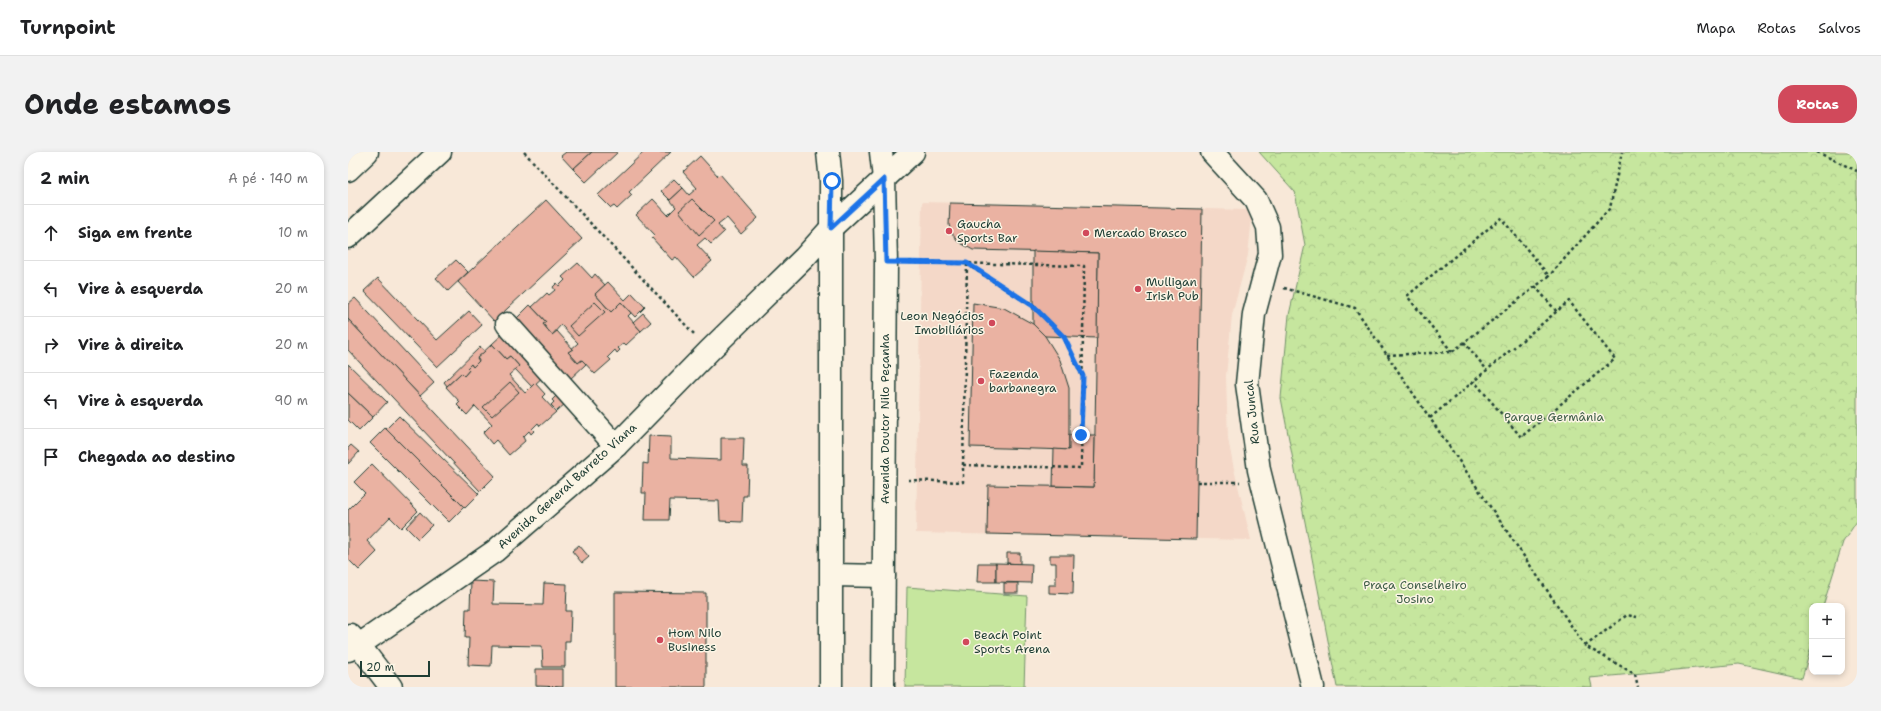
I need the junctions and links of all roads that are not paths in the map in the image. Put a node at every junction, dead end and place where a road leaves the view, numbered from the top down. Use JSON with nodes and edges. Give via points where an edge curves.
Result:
{"nodes":[{"id":1,"x":367,"y":152,"type":"edge"},
{"id":2,"x":440,"y":152,"type":"edge"},
{"id":3,"x":828,"y":152,"type":"edge"},
{"id":4,"x":881,"y":152,"type":"edge"},
{"id":5,"x":913,"y":152,"type":"edge"},
{"id":6,"x":1212,"y":152,"type":"edge"},
{"id":7,"x":348,"y":170,"type":"edge"},
{"id":8,"x":884,"y":179,"type":"junction"},
{"id":9,"x":831,"y":228,"type":"junction"},
{"id":10,"x":348,"y":237,"type":"edge"},
{"id":11,"x":507,"y":324,"type":"dead end"},
{"id":12,"x":616,"y":446,"type":"junction"},
{"id":13,"x":832,"y":575,"type":"junction"},
{"id":14,"x":884,"y":576,"type":"junction"},
{"id":15,"x":352,"y":642,"type":"edge"},
{"id":16,"x":391,"y":687,"type":"edge"},
{"id":17,"x":831,"y":687,"type":"edge"},
{"id":18,"x":884,"y":687,"type":"edge"},
{"id":19,"x":1312,"y":687,"type":"edge"}],
"edges":[{"from":1,"to":7,"type":"street"},
{"from":2,"to":10,"type":"street"},
{"from":3,"to":9,"type":"street","via":[[832,181]]},
{"from":4,"to":8,"type":"street","name":"Avenida Doutor Nilo Peçanha"},
{"from":5,"to":8,"type":"street","name":"Avenida General Barreto Viana"},
{"from":6,"to":19,"type":"street","name":"Rua Juncal","via":[[1256,200],[1268,227],[1270,254],[1254,314],[1247,384],[1262,483]]},
{"from":8,"to":9,"type":"street","name":"Avenida General Barreto Viana"},
{"from":8,"to":14,"type":"street","name":"Avenida Doutor Nilo Peçanha"},
{"from":9,"to":12,"type":"street","name":"Avenida General Barreto Viana"},
{"from":9,"to":13,"type":"street"},
{"from":11,"to":12,"type":"street"},
{"from":12,"to":15,"type":"street","name":"Avenida General Barreto Viana","via":[[495,551]]},
{"from":13,"to":14,"type":"street"},
{"from":13,"to":17,"type":"street"},
{"from":14,"to":18,"type":"street","name":"Avenida Doutor Nilo Peçanha"},
{"from":15,"to":16,"type":"street"}]}
